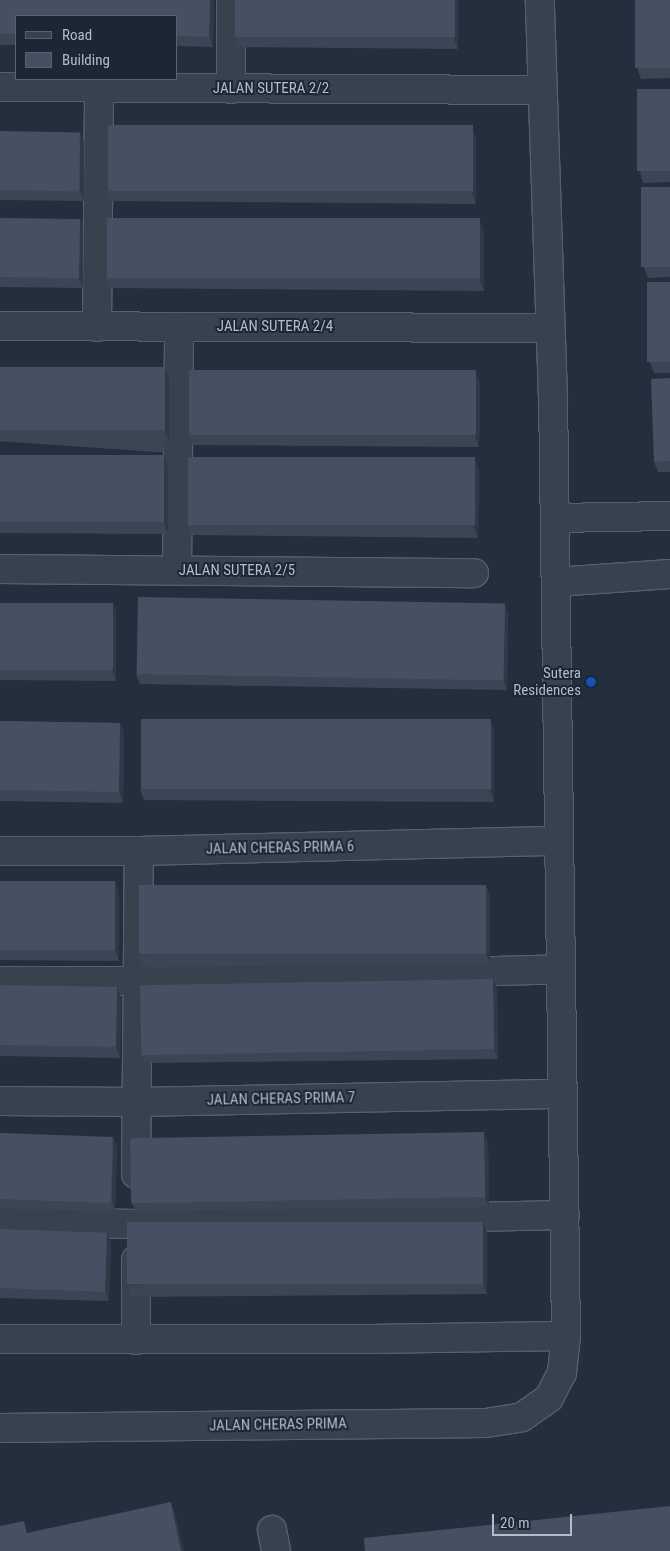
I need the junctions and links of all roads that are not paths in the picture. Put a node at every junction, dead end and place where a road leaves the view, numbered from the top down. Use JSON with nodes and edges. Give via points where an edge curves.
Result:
{"nodes":[{"id":1,"x":231,"y":0,"type":"edge"},
{"id":2,"x":540,"y":0,"type":"edge"},
{"id":3,"x":0,"y":87,"type":"edge"},
{"id":4,"x":99,"y":88,"type":"junction"},
{"id":5,"x":231,"y":89,"type":"junction"},
{"id":6,"x":542,"y":90,"type":"junction"},
{"id":7,"x":0,"y":326,"type":"edge"},
{"id":8,"x":97,"y":327,"type":"junction"},
{"id":9,"x":179,"y":327,"type":"junction"},
{"id":10,"x":550,"y":328,"type":"junction"},
{"id":11,"x":670,"y":516,"type":"edge"},
{"id":12,"x":555,"y":518,"type":"junction"},
{"id":13,"x":0,"y":569,"type":"edge"},
{"id":14,"x":177,"y":570,"type":"junction"},
{"id":15,"x":474,"y":573,"type":"dead end"},
{"id":16,"x":670,"y":574,"type":"edge"},
{"id":17,"x":556,"y":582,"type":"junction"},
{"id":18,"x":559,"y":841,"type":"junction"},
{"id":19,"x":0,"y":851,"type":"edge"},
{"id":20,"x":139,"y":851,"type":"junction"},
{"id":21,"x":561,"y":969,"type":"junction"},
{"id":22,"x":0,"y":982,"type":"edge"},
{"id":23,"x":138,"y":982,"type":"junction"},
{"id":24,"x":563,"y":1094,"type":"junction"},
{"id":25,"x":0,"y":1101,"type":"edge"},
{"id":26,"x":137,"y":1102,"type":"junction"},
{"id":27,"x":565,"y":1215,"type":"junction"},
{"id":28,"x":0,"y":1222,"type":"edge"},
{"id":29,"x":136,"y":1224,"type":"junction"},
{"id":30,"x":566,"y":1336,"type":"junction"},
{"id":31,"x":0,"y":1339,"type":"edge"},
{"id":32,"x":136,"y":1340,"type":"junction"},
{"id":33,"x":0,"y":1428,"type":"edge"}],
"edges":[{"from":1,"to":5,"type":"street"},
{"from":2,"to":6,"type":"street"},
{"from":3,"to":4,"type":"street","name":"JALAN SUTERA 2/2"},
{"from":4,"to":5,"type":"street","name":"JALAN SUTERA 2/2"},
{"from":4,"to":8,"type":"street"},
{"from":5,"to":6,"type":"street","name":"JALAN SUTERA 2/2"},
{"from":6,"to":10,"type":"street"},
{"from":7,"to":8,"type":"street","name":"JALAN SUTERA 2/4"},
{"from":8,"to":9,"type":"street","name":"JALAN SUTERA 2/4"},
{"from":9,"to":10,"type":"street","name":"JALAN SUTERA 2/4"},
{"from":9,"to":14,"type":"street"},
{"from":10,"to":12,"type":"street"},
{"from":11,"to":12,"type":"street"},
{"from":12,"to":17,"type":"street"},
{"from":13,"to":14,"type":"street","name":"JALAN SUTERA 2/5"},
{"from":14,"to":15,"type":"street","name":"JALAN SUTERA 2/5"},
{"from":16,"to":17,"type":"street"},
{"from":17,"to":18,"type":"street"},
{"from":18,"to":20,"type":"street","name":"JALAN CHERAS PRIMA 6"},
{"from":18,"to":21,"type":"street"},
{"from":19,"to":20,"type":"street","name":"JALAN CHERAS PRIMA 6"},
{"from":20,"to":23,"type":"street"},
{"from":21,"to":23,"type":"street"},
{"from":21,"to":24,"type":"street"},
{"from":22,"to":23,"type":"street"},
{"from":23,"to":26,"type":"street"},
{"from":24,"to":26,"type":"street","name":"JALAN CHERAS PRIMA 7"},
{"from":24,"to":27,"type":"street"},
{"from":25,"to":26,"type":"street","name":"JALAN CHERAS PRIMA 7"},
{"from":26,"to":29,"type":"street"},
{"from":27,"to":29,"type":"street"},
{"from":27,"to":30,"type":"street"},
{"from":28,"to":29,"type":"street"},
{"from":29,"to":32,"type":"street"},
{"from":30,"to":32,"type":"street"},
{"from":30,"to":33,"type":"street","name":"JALAN CHERAS PRIMA","via":[[562,1373],[549,1398],[522,1417],[486,1423]]},
{"from":31,"to":32,"type":"street"}]}
